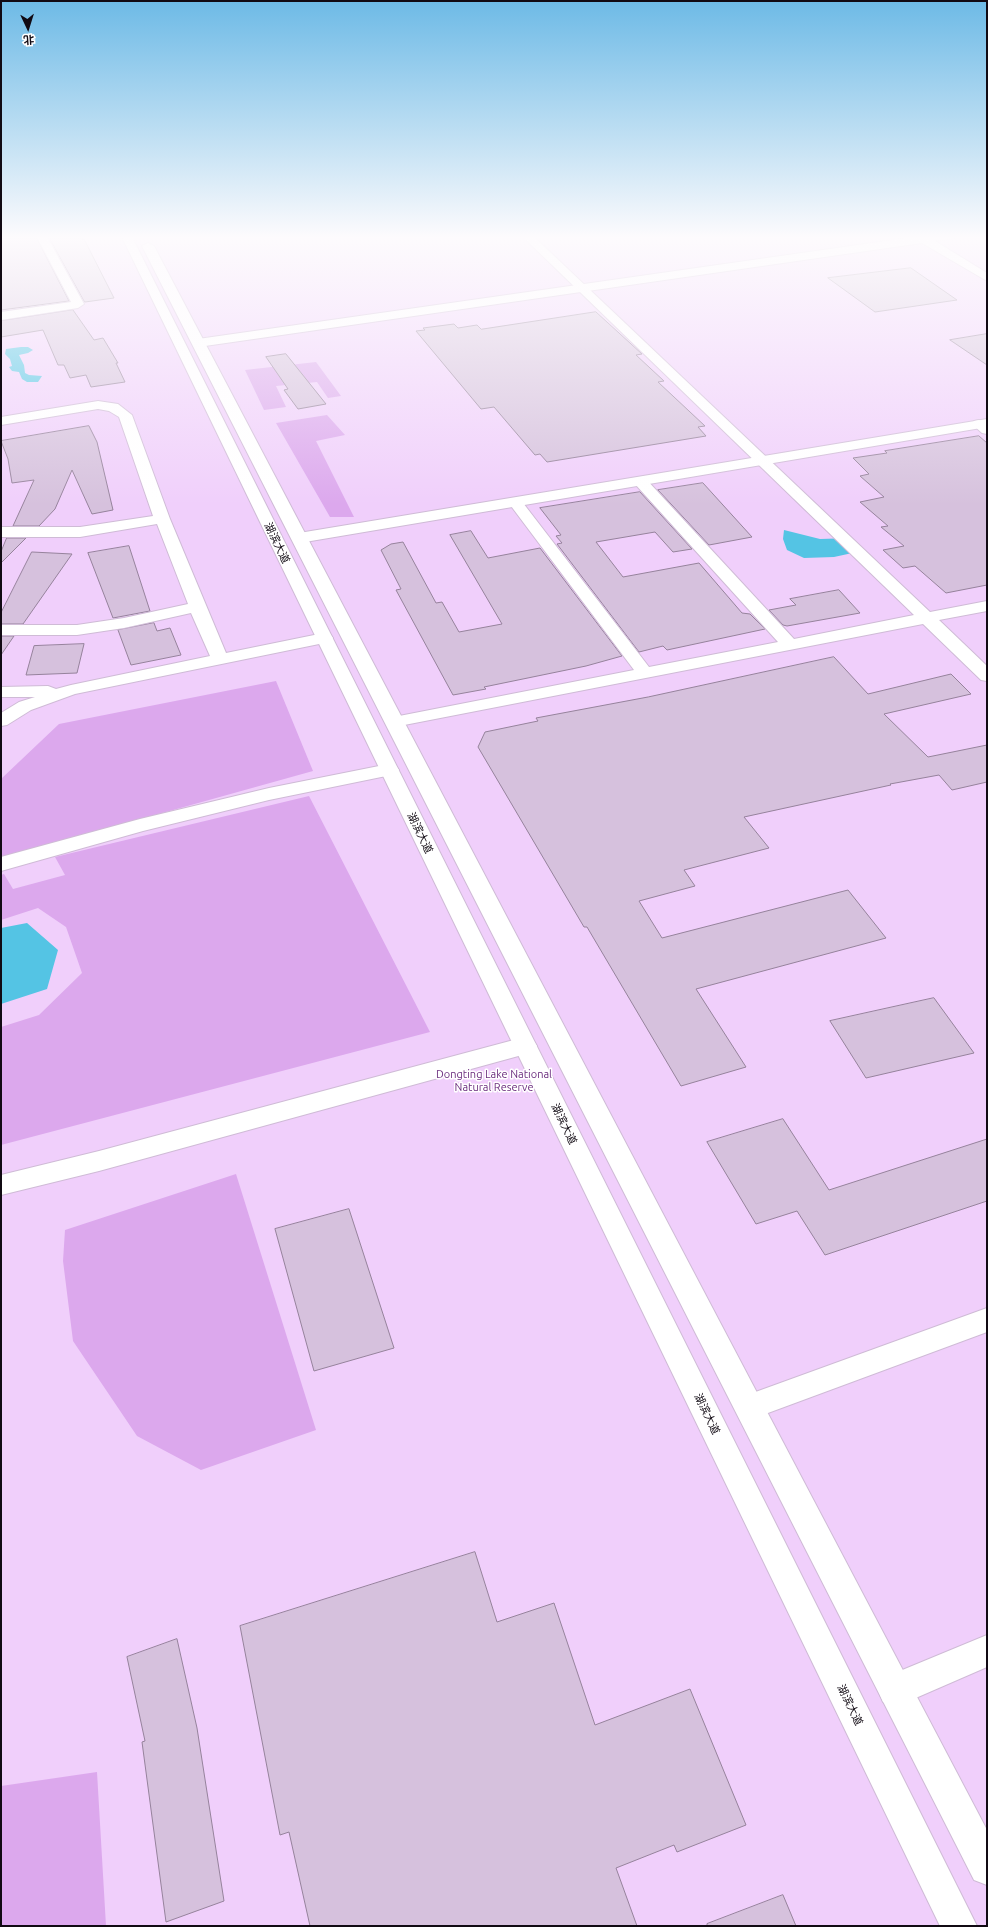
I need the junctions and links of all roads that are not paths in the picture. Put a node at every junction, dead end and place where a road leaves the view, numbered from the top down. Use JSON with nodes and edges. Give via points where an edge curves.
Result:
{"nodes":[{"id":1,"x":170,"y":325,"type":"edge"},
{"id":2,"x":189,"y":325,"type":"edge"},
{"id":3,"x":322,"y":325,"type":"edge"},
{"id":4,"x":621,"y":325,"type":"edge"},
{"id":5,"x":198,"y":343,"type":"junction"},
{"id":6,"x":8,"y":407,"type":"dead end"},
{"id":7,"x":64,"y":410,"type":"junction"},
{"id":8,"x":1,"y":421,"type":"edge"},
{"id":9,"x":984,"y":426,"type":"edge"},
{"id":10,"x":762,"y":460,"type":"junction"},
{"id":11,"x":640,"y":481,"type":"junction"},
{"id":12,"x":515,"y":502,"type":"junction"},
{"id":13,"x":162,"y":519,"type":"junction"},
{"id":14,"x":1,"y":532,"type":"edge"},
{"id":15,"x":299,"y":538,"type":"junction"},
{"id":16,"x":987,"y":606,"type":"edge"},
{"id":17,"x":197,"y":607,"type":"junction"},
{"id":18,"x":926,"y":618,"type":"junction"},
{"id":19,"x":1,"y":630,"type":"edge"},
{"id":20,"x":324,"y":638,"type":"junction"},
{"id":21,"x":790,"y":644,"type":"junction"},
{"id":22,"x":220,"y":660,"type":"junction"},
{"id":23,"x":645,"y":673,"type":"junction"},
{"id":24,"x":987,"y":676,"type":"edge"},
{"id":25,"x":71,"y":690,"type":"junction"},
{"id":26,"x":1,"y":692,"type":"edge"},
{"id":27,"x":1,"y":721,"type":"edge"},
{"id":28,"x":394,"y":722,"type":"junction"},
{"id":29,"x":389,"y":770,"type":"junction"},
{"id":30,"x":1,"y":864,"type":"edge"},
{"id":31,"x":525,"y":1046,"type":"junction"},
{"id":32,"x":1,"y":1185,"type":"edge"},
{"id":33,"x":987,"y":1320,"type":"edge"},
{"id":34,"x":748,"y":1407,"type":"junction"},
{"id":35,"x":987,"y":1651,"type":"edge"},
{"id":36,"x":895,"y":1690,"type":"junction"},
{"id":37,"x":987,"y":1867,"type":"edge"},
{"id":38,"x":960,"y":1926,"type":"edge"}],
"edges":[{"from":1,"to":20,"type":"main road","name":"湖滨大道"},
{"from":2,"to":5,"type":"main road","name":"湖滨大道"},
{"from":3,"to":5,"type":"main road"},
{"from":4,"to":10,"type":"main road"},
{"from":5,"to":15,"type":"main road","name":"湖滨大道"},
{"from":6,"to":7,"type":"main road","via":[[23,410]]},
{"from":7,"to":8,"type":"main road"},
{"from":7,"to":13,"type":"main road","via":[[98,405],[113,407],[125,414]]},
{"from":9,"to":10,"type":"main road"},
{"from":10,"to":11,"type":"main road"},
{"from":10,"to":18,"type":"main road"},
{"from":11,"to":12,"type":"main road"},
{"from":11,"to":21,"type":"main road"},
{"from":12,"to":15,"type":"main road"},
{"from":12,"to":23,"type":"main road"},
{"from":13,"to":14,"type":"main road","via":[[80,532]]},
{"from":13,"to":17,"type":"main road"},
{"from":15,"to":28,"type":"main road","name":"湖滨大道"},
{"from":16,"to":18,"type":"main road"},
{"from":17,"to":19,"type":"main road","via":[[124,624],[78,630]]},
{"from":17,"to":22,"type":"main road"},
{"from":18,"to":21,"type":"main road"},
{"from":18,"to":24,"type":"main road"},
{"from":20,"to":22,"type":"main road"},
{"from":20,"to":29,"type":"main road","name":"湖滨大道"},
{"from":21,"to":23,"type":"main road"},
{"from":22,"to":25,"type":"main road"},
{"from":23,"to":28,"type":"main road"},
{"from":25,"to":26,"type":"main road"},
{"from":25,"to":27,"type":"main road","via":[[25,706]]},
{"from":28,"to":34,"type":"main road","name":"湖滨大道"},
{"from":29,"to":30,"type":"main road","via":[[269,794],[140,825]]},
{"from":29,"to":31,"type":"main road","name":"湖滨大道"},
{"from":31,"to":32,"type":"main road"},
{"from":31,"to":38,"type":"main road","name":"湖滨大道"},
{"from":33,"to":34,"type":"main road"},
{"from":34,"to":36,"type":"main road","name":"湖滨大道"},
{"from":35,"to":36,"type":"main road"},
{"from":36,"to":37,"type":"main road","name":"湖滨大道"}]}
